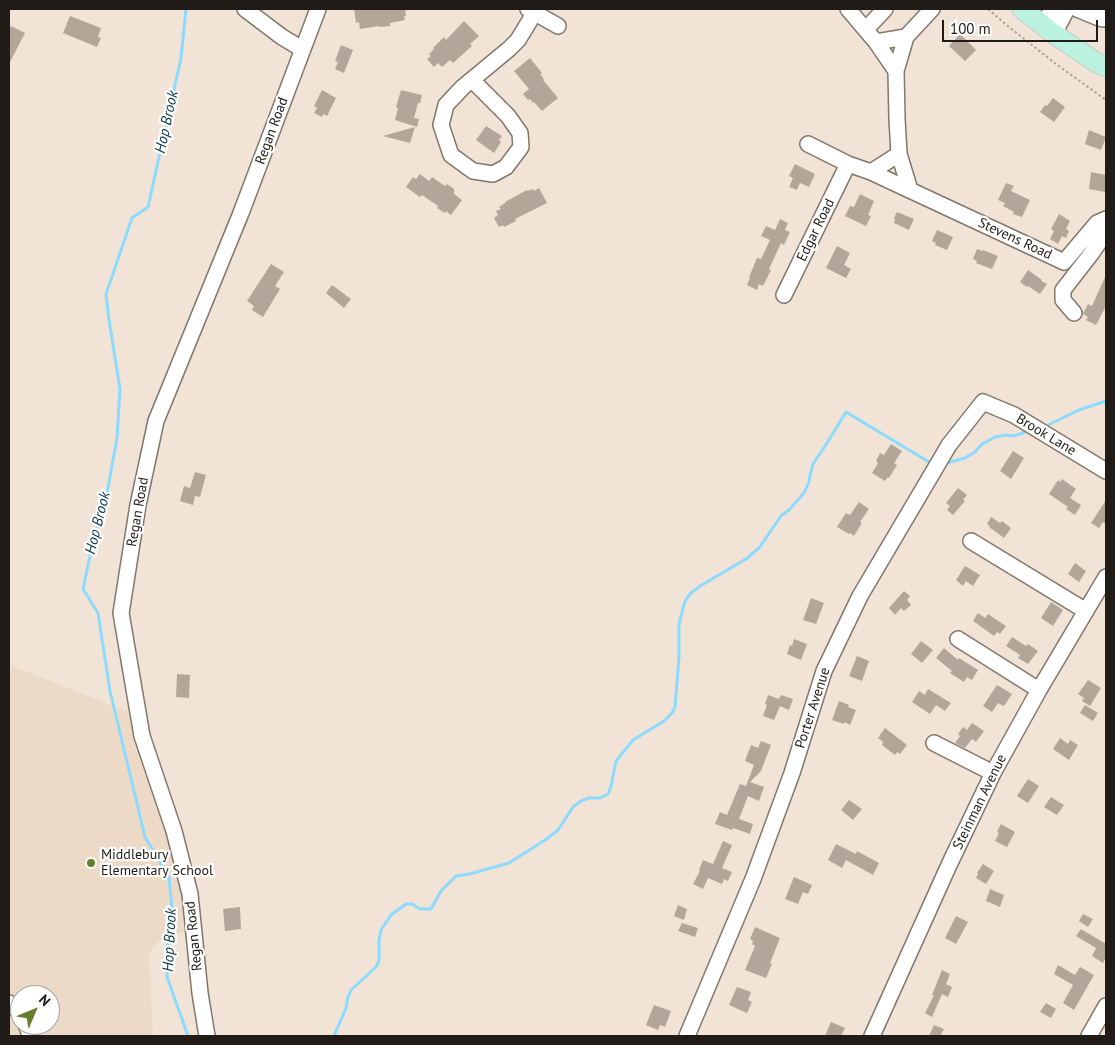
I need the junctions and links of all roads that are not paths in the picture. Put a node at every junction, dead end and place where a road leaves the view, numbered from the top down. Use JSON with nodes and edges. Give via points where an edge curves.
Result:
{"nodes":[{"id":1,"x":245,"y":9,"type":"edge"},
{"id":2,"x":318,"y":9,"type":"edge"},
{"id":3,"x":848,"y":9,"type":"edge"},
{"id":4,"x":885,"y":9,"type":"edge"},
{"id":5,"x":932,"y":9,"type":"edge"},
{"id":6,"x":1022,"y":9,"type":"edge"},
{"id":7,"x":1053,"y":9,"type":"edge"},
{"id":8,"x":1068,"y":9,"type":"edge"},
{"id":9,"x":1077,"y":9,"type":"edge"},
{"id":10,"x":532,"y":10,"type":"edge"},
{"id":11,"x":1106,"y":15,"type":"edge"},
{"id":12,"x":558,"y":26,"type":"dead end"},
{"id":13,"x":866,"y":30,"type":"junction"},
{"id":14,"x":1048,"y":30,"type":"junction"},
{"id":15,"x":906,"y":37,"type":"junction"},
{"id":16,"x":876,"y":42,"type":"junction"},
{"id":17,"x":302,"y":50,"type":"junction"},
{"id":18,"x":1106,"y":67,"type":"edge"},
{"id":19,"x":896,"y":71,"type":"junction"},
{"id":20,"x":472,"y":80,"type":"junction"},
{"id":21,"x":808,"y":144,"type":"dead end"},
{"id":22,"x":899,"y":154,"type":"junction"},
{"id":23,"x":848,"y":164,"type":"junction"},
{"id":24,"x":871,"y":172,"type":"junction"},
{"id":25,"x":910,"y":190,"type":"junction"},
{"id":26,"x":1106,"y":218,"type":"edge"},
{"id":27,"x":1106,"y":232,"type":"edge"},
{"id":28,"x":784,"y":295,"type":"dead end"},
{"id":29,"x":1074,"y":313,"type":"dead end"},
{"id":30,"x":983,"y":402,"type":"joint"},
{"id":31,"x":1106,"y":471,"type":"edge"},
{"id":32,"x":971,"y":541,"type":"dead end"},
{"id":33,"x":1106,"y":578,"type":"edge"},
{"id":34,"x":1086,"y":611,"type":"junction"},
{"id":35,"x":958,"y":638,"type":"dead end"},
{"id":36,"x":1039,"y":690,"type":"junction"},
{"id":37,"x":934,"y":743,"type":"dead end"},
{"id":38,"x":993,"y":773,"type":"junction"},
{"id":39,"x":1106,"y":1006,"type":"edge"},
{"id":40,"x":207,"y":1036,"type":"edge"},
{"id":41,"x":687,"y":1036,"type":"edge"},
{"id":42,"x":872,"y":1036,"type":"edge"},
{"id":43,"x":1089,"y":1036,"type":"edge"}],
"edges":[{"from":1,"to":17,"type":"street"},
{"from":2,"to":17,"type":"street","name":"Regan Road"},
{"from":3,"to":13,"type":"street"},
{"from":4,"to":13,"type":"street"},
{"from":5,"to":15,"type":"street"},
{"from":6,"to":14,"type":"main road"},
{"from":7,"to":14,"type":"street"},
{"from":8,"to":14,"type":"street"},
{"from":9,"to":11,"type":"street","via":[[1103,19]]},
{"from":10,"to":12,"type":"street"},
{"from":10,"to":20,"type":"street","via":[[514,45]]},
{"from":13,"to":16,"type":"street"},
{"from":14,"to":18,"type":"main road"},
{"from":15,"to":16,"type":"street"},
{"from":15,"to":19,"type":"street"},
{"from":16,"to":19,"type":"street"},
{"from":17,"to":40,"type":"street","name":"Regan Road","via":[[242,213],[156,422],[138,505],[121,613],[142,736],[174,831],[190,894]]},
{"from":19,"to":22,"type":"street"},
{"from":20,"to":20,"type":"street","via":[[446,105],[441,125],[451,155],[473,170],[493,174],[506,167],[521,147],[520,133],[508,116]]},
{"from":21,"to":23,"type":"street","name":"Stevens Road"},
{"from":22,"to":24,"type":"street"},
{"from":22,"to":25,"type":"street"},
{"from":23,"to":24,"type":"street","name":"Stevens Road"},
{"from":23,"to":28,"type":"street","name":"Edgar Road"},
{"from":24,"to":25,"type":"street","name":"Stevens Road"},
{"from":25,"to":26,"type":"street","name":"Stevens Road","via":[[1064,262],[1097,223]]},
{"from":27,"to":29,"type":"street","via":[[1063,290],[1063,300]]},
{"from":30,"to":31,"type":"street","name":"Brook Lane","via":[[1014,415]]},
{"from":30,"to":41,"type":"street","name":"Porter Avenue","via":[[949,445],[902,523],[860,596],[824,671],[792,773],[753,879]]},
{"from":32,"to":34,"type":"street"},
{"from":33,"to":34,"type":"street","name":"Steinman Avenue"},
{"from":34,"to":36,"type":"street","name":"Steinman Avenue"},
{"from":35,"to":36,"type":"street"},
{"from":36,"to":38,"type":"street","name":"Steinman Avenue"},
{"from":37,"to":38,"type":"street"},
{"from":38,"to":42,"type":"street","name":"Steinman Avenue"},
{"from":39,"to":43,"type":"street"}]}
